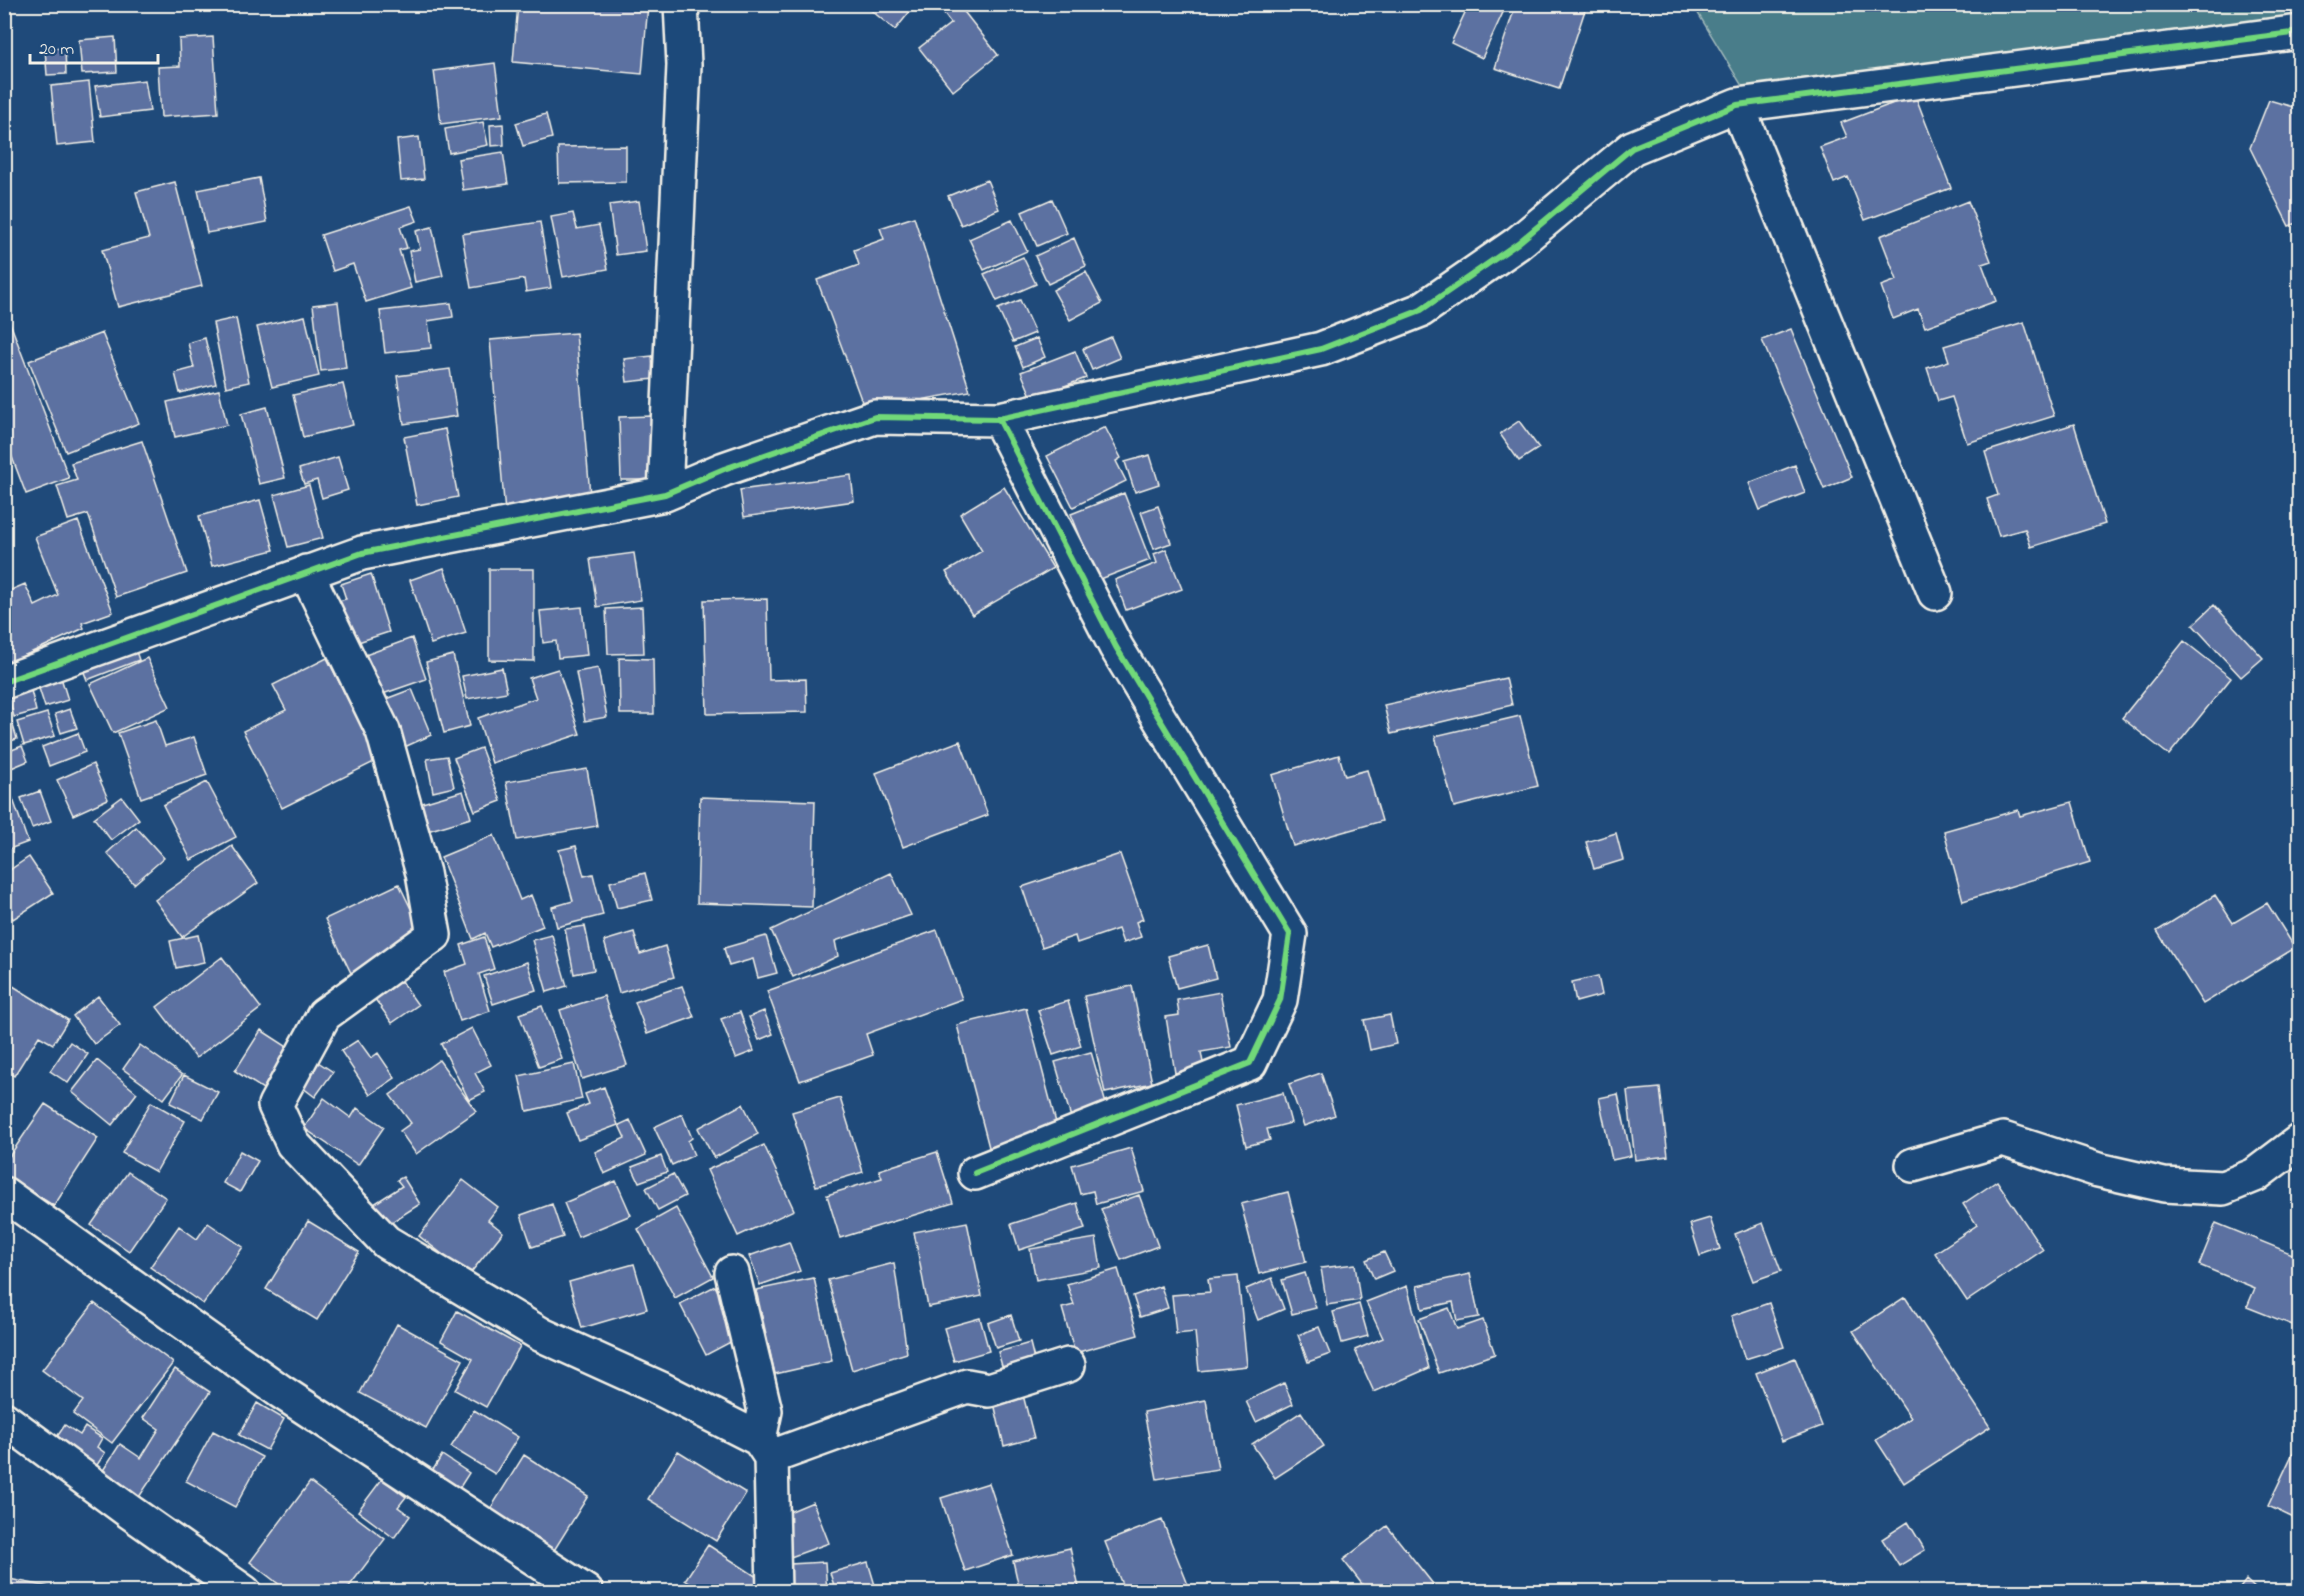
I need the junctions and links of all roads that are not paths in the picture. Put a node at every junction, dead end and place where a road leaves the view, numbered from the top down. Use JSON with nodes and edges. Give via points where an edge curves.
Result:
{"nodes":[{"id":1,"x":681,"y":4,"type":"edge"},
{"id":2,"x":2300,"y":32,"type":"edge"},
{"id":3,"x":1737,"y":105,"type":"junction"},
{"id":4,"x":999,"y":419,"type":"junction"},
{"id":5,"x":665,"y":494,"type":"junction"},
{"id":6,"x":306,"y":572,"type":"junction"},
{"id":7,"x":1935,"y":593,"type":"dead end"},
{"id":8,"x":4,"y":681,"type":"edge"},
{"id":9,"x":2300,"y":1141,"type":"edge"},
{"id":10,"x":1913,"y":1165,"type":"dead end"},
{"id":11,"x":975,"y":1173,"type":"dead end"},
{"id":12,"x":4,"y":1194,"type":"edge"},
{"id":13,"x":732,"y":1273,"type":"dead end"},
{"id":14,"x":1068,"y":1365,"type":"dead end"},
{"id":15,"x":4,"y":1419,"type":"edge"},
{"id":16,"x":765,"y":1448,"type":"junction"},
{"id":17,"x":244,"y":1592,"type":"edge"},
{"id":18,"x":586,"y":1592,"type":"edge"},
{"id":19,"x":774,"y":1592,"type":"edge"}],
"edges":[{"from":1,"to":5,"type":"street","via":[[684,65]]},
{"from":2,"to":3,"type":"street"},
{"from":3,"to":4,"type":"street","via":[[1632,148],[1518,243],[1421,310],[1321,350]]},
{"from":3,"to":7,"type":"street"},
{"from":4,"to":5,"type":"street","via":[[875,417],[724,469]]},
{"from":4,"to":11,"type":"street","via":[[1116,647],[1290,934],[1280,1000],[1250,1063]]},
{"from":5,"to":6,"type":"street","via":[[362,553]]},
{"from":6,"to":8,"type":"street"},
{"from":6,"to":16,"type":"street","via":[[383,731],[423,873],[434,935],[324,1015],[275,1105],[293,1144],[386,1242],[542,1335],[659,1388]]},
{"from":9,"to":10,"type":"street","via":[[2255,1175],[2223,1188],[2164,1185],[2098,1170],[2003,1140]]},
{"from":12,"to":18,"type":"street","via":[[280,1391]]},
{"from":13,"to":16,"type":"street","via":[[765,1411]]},
{"from":14,"to":16,"type":"street","via":[[989,1390],[967,1386]]},
{"from":15,"to":17,"type":"street"},
{"from":16,"to":19,"type":"street"}]}
